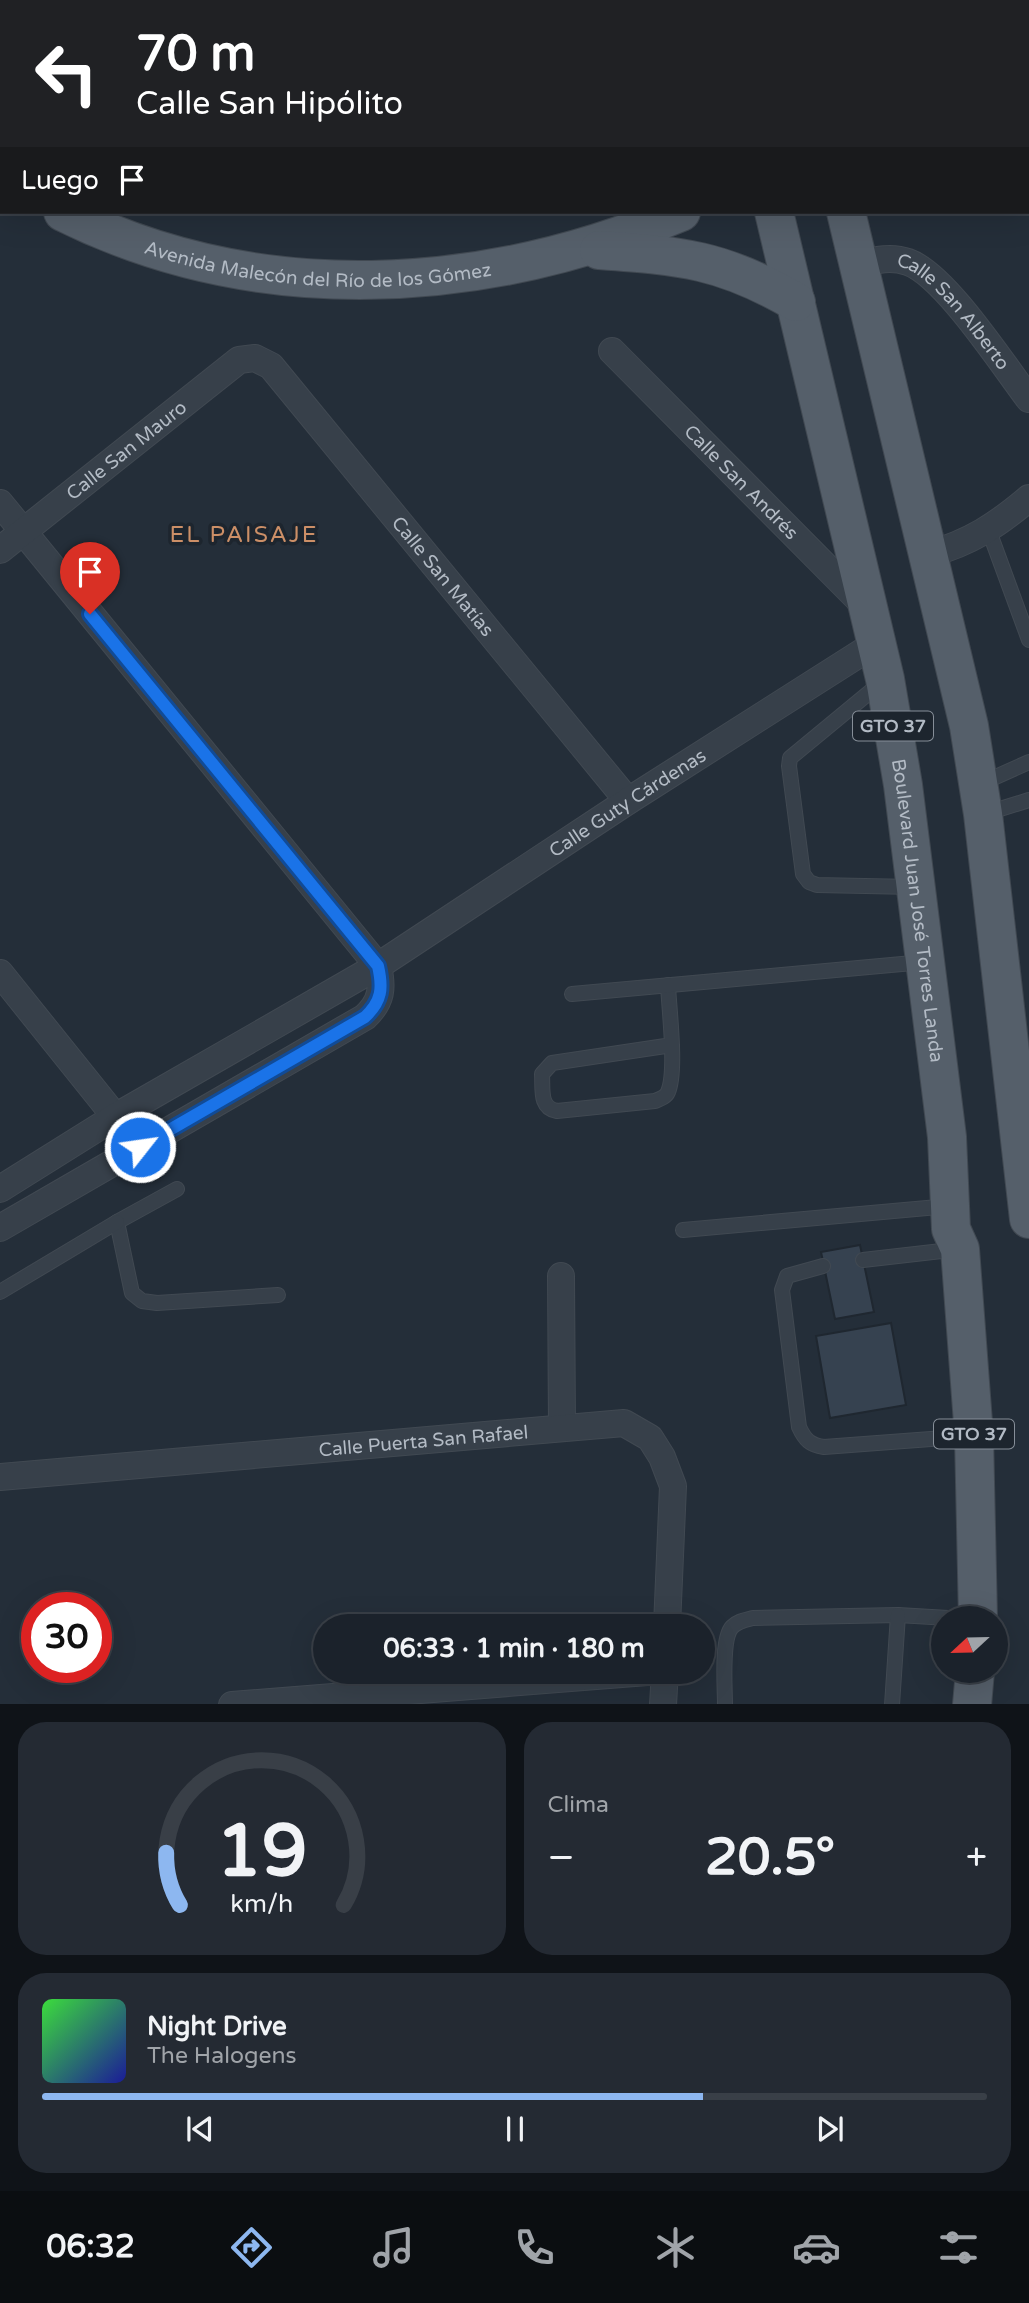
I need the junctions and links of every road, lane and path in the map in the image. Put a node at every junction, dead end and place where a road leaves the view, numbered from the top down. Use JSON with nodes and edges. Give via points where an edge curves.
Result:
{"nodes":[{"id":1,"x":67,"y":214,"type":"edge"},
{"id":2,"x":675,"y":214,"type":"edge"},
{"id":3,"x":774,"y":214,"type":"edge"},
{"id":4,"x":847,"y":214,"type":"edge"},
{"id":5,"x":579,"y":249,"type":"junction"},
{"id":6,"x":860,"y":264,"type":"junction"},
{"id":7,"x":796,"y":302,"type":"junction"},
{"id":8,"x":612,"y":351,"type":"dead end"},
{"id":9,"x":255,"y":358,"type":"joint"},
{"id":10,"x":1029,"y":399,"type":"edge"},
{"id":11,"x":1029,"y":498,"type":"edge"},
{"id":12,"x":0,"y":503,"type":"edge"},
{"id":13,"x":22,"y":531,"type":"junction"},
{"id":14,"x":989,"y":531,"type":"junction"},
{"id":15,"x":0,"y":550,"type":"edge"},
{"id":16,"x":929,"y":554,"type":"junction"},
{"id":17,"x":875,"y":627,"type":"junction"},
{"id":18,"x":1029,"y":640,"type":"edge"},
{"id":19,"x":885,"y":679,"type":"junction"},
{"id":20,"x":1029,"y":762,"type":"edge"},
{"id":21,"x":981,"y":799,"type":"junction"},
{"id":22,"x":1029,"y":800,"type":"edge"},
{"id":23,"x":628,"y":801,"type":"junction"},
{"id":24,"x":916,"y":887,"type":"junction"},
{"id":25,"x":925,"y":962,"type":"junction"},
{"id":26,"x":378,"y":966,"type":"junction"},
{"id":27,"x":0,"y":973,"type":"edge"},
{"id":28,"x":668,"y":985,"type":"junction"},
{"id":29,"x":572,"y":994,"type":"dead end"},
{"id":30,"x":672,"y":1045,"type":"junction"},
{"id":31,"x":115,"y":1117,"type":"junction"},
{"id":32,"x":140,"y":1147,"type":"junction"},
{"id":33,"x":0,"y":1189,"type":"edge"},
{"id":34,"x":177,"y":1189,"type":"dead end"},
{"id":35,"x":950,"y":1206,"type":"junction"},
{"id":36,"x":1029,"y":1219,"type":"edge"},
{"id":37,"x":117,"y":1222,"type":"junction"},
{"id":38,"x":0,"y":1228,"type":"edge"},
{"id":39,"x":683,"y":1230,"type":"dead end"},
{"id":40,"x":960,"y":1249,"type":"junction"},
{"id":41,"x":863,"y":1260,"type":"dead end"},
{"id":42,"x":823,"y":1266,"type":"dead end"},
{"id":43,"x":561,"y":1276,"type":"dead end"},
{"id":44,"x":0,"y":1292,"type":"edge"},
{"id":45,"x":278,"y":1295,"type":"dead end"},
{"id":46,"x":562,"y":1428,"type":"junction"},
{"id":47,"x":974,"y":1436,"type":"junction"},
{"id":48,"x":0,"y":1477,"type":"edge"},
{"id":49,"x":978,"y":1606,"type":"edge"},
{"id":50,"x":668,"y":1614,"type":"edge"},
{"id":51,"x":898,"y":1615,"type":"junction"},
{"id":52,"x":931,"y":1617,"type":"edge"},
{"id":53,"x":491,"y":1684,"type":"edge"},
{"id":54,"x":664,"y":1684,"type":"edge"},
{"id":55,"x":974,"y":1684,"type":"edge"},
{"id":56,"x":232,"y":1704,"type":"edge"},
{"id":57,"x":663,"y":1704,"type":"edge"},
{"id":58,"x":725,"y":1704,"type":"edge"},
{"id":59,"x":892,"y":1704,"type":"edge"},
{"id":60,"x":972,"y":1704,"type":"edge"}],
"edges":[{"from":1,"to":5,"type":"main road","name":"Avenida Malecón del Río de los Gómez","via":[[101,231],[229,268],[339,281],[448,275]]},
{"from":2,"to":5,"type":"main road"},
{"from":3,"to":7,"type":"main road","name":"Boulevard Juan José Torres Landa","number":"GTO 37"},
{"from":4,"to":6,"type":"main road"},
{"from":5,"to":7,"type":"main road","via":[[692,259],[737,271]]},
{"from":6,"to":10,"type":"street","name":"Calle San Alberto","via":[[886,258],[906,261],[936,280]]},
{"from":6,"to":16,"type":"main road"},
{"from":7,"to":17,"type":"main road","name":"Boulevard Juan José Torres Landa","number":"GTO 37"},
{"from":8,"to":17,"type":"street","name":"Calle San Andrés"},
{"from":9,"to":13,"type":"street","name":"Calle San Mauro","via":[[239,360]]},
{"from":9,"to":23,"type":"street","name":"Calle San Matías","via":[[271,366]]},
{"from":11,"to":14,"type":"street"},
{"from":12,"to":13,"type":"street"},
{"from":13,"to":15,"type":"street","name":"Calle San Mauro"},
{"from":13,"to":26,"type":"street"},
{"from":14,"to":16,"type":"street","via":[[960,546]]},
{"from":14,"to":18,"type":"lane"},
{"from":16,"to":21,"type":"main road"},
{"from":17,"to":19,"type":"main road","name":"Boulevard Juan José Torres Landa","number":"GTO 37"},
{"from":17,"to":23,"type":"street","name":"Calle Guty Cárdenas"},
{"from":19,"to":24,"type":"main road","name":"Boulevard Juan José Torres Landa","number":"GTO 37"},
{"from":19,"to":24,"type":"lane","via":[[790,758],[803,874],[817,885]]},
{"from":20,"to":21,"type":"lane"},
{"from":21,"to":22,"type":"lane"},
{"from":21,"to":36,"type":"main road"},
{"from":23,"to":26,"type":"street","name":"Calle Guty Cárdenas"},
{"from":24,"to":25,"type":"main road","name":"Boulevard Juan José Torres Landa","number":"GTO 37"},
{"from":25,"to":28,"type":"lane"},
{"from":25,"to":35,"type":"main road","name":"Boulevard Juan José Torres Landa","number":"GTO 37","via":[[947,1137]]},
{"from":26,"to":31,"type":"street","name":"Calle Guty Cárdenas"},
{"from":26,"to":32,"type":"street","via":[[380,998],[365,1017]]},
{"from":27,"to":31,"type":"street"},
{"from":28,"to":29,"type":"lane"},
{"from":28,"to":30,"type":"lane"},
{"from":30,"to":30,"type":"lane","via":[[552,1063],[542,1074],[544,1103],[557,1111],[655,1101],[669,1091]]},
{"from":31,"to":32,"type":"street"},
{"from":31,"to":33,"type":"street","name":"Calle Guty Cárdenas"},
{"from":32,"to":38,"type":"street"},
{"from":34,"to":37,"type":"lane"},
{"from":35,"to":39,"type":"lane"},
{"from":35,"to":40,"type":"main road","name":"Boulevard Juan José Torres Landa","number":"GTO 37","via":[[951,1229]]},
{"from":37,"to":44,"type":"lane"},
{"from":37,"to":45,"type":"lane","via":[[132,1293],[142,1301]]},
{"from":40,"to":41,"type":"lane"},
{"from":40,"to":47,"type":"main road","name":"Boulevard Juan José Torres Landa","number":"GTO 37"},
{"from":42,"to":47,"type":"lane","via":[[788,1276],[782,1290],[799,1427],[805,1439],[824,1447]]},
{"from":43,"to":46,"type":"street"},
{"from":46,"to":48,"type":"street","name":"Calle Puerta San Rafael"},
{"from":46,"to":50,"type":"street","name":"Calle Puerta San Rafael","via":[[624,1423],[650,1438],[663,1457],[673,1486]]},
{"from":47,"to":49,"type":"main road","name":"Boulevard Juan José Torres Landa","number":"GTO 37"},
{"from":51,"to":52,"type":"lane"},
{"from":51,"to":58,"type":"lane","via":[[740,1621],[726,1640]]},
{"from":51,"to":59,"type":"lane"},
{"from":53,"to":56,"type":"street"},
{"from":54,"to":57,"type":"street"},
{"from":55,"to":60,"type":"main road"}]}
